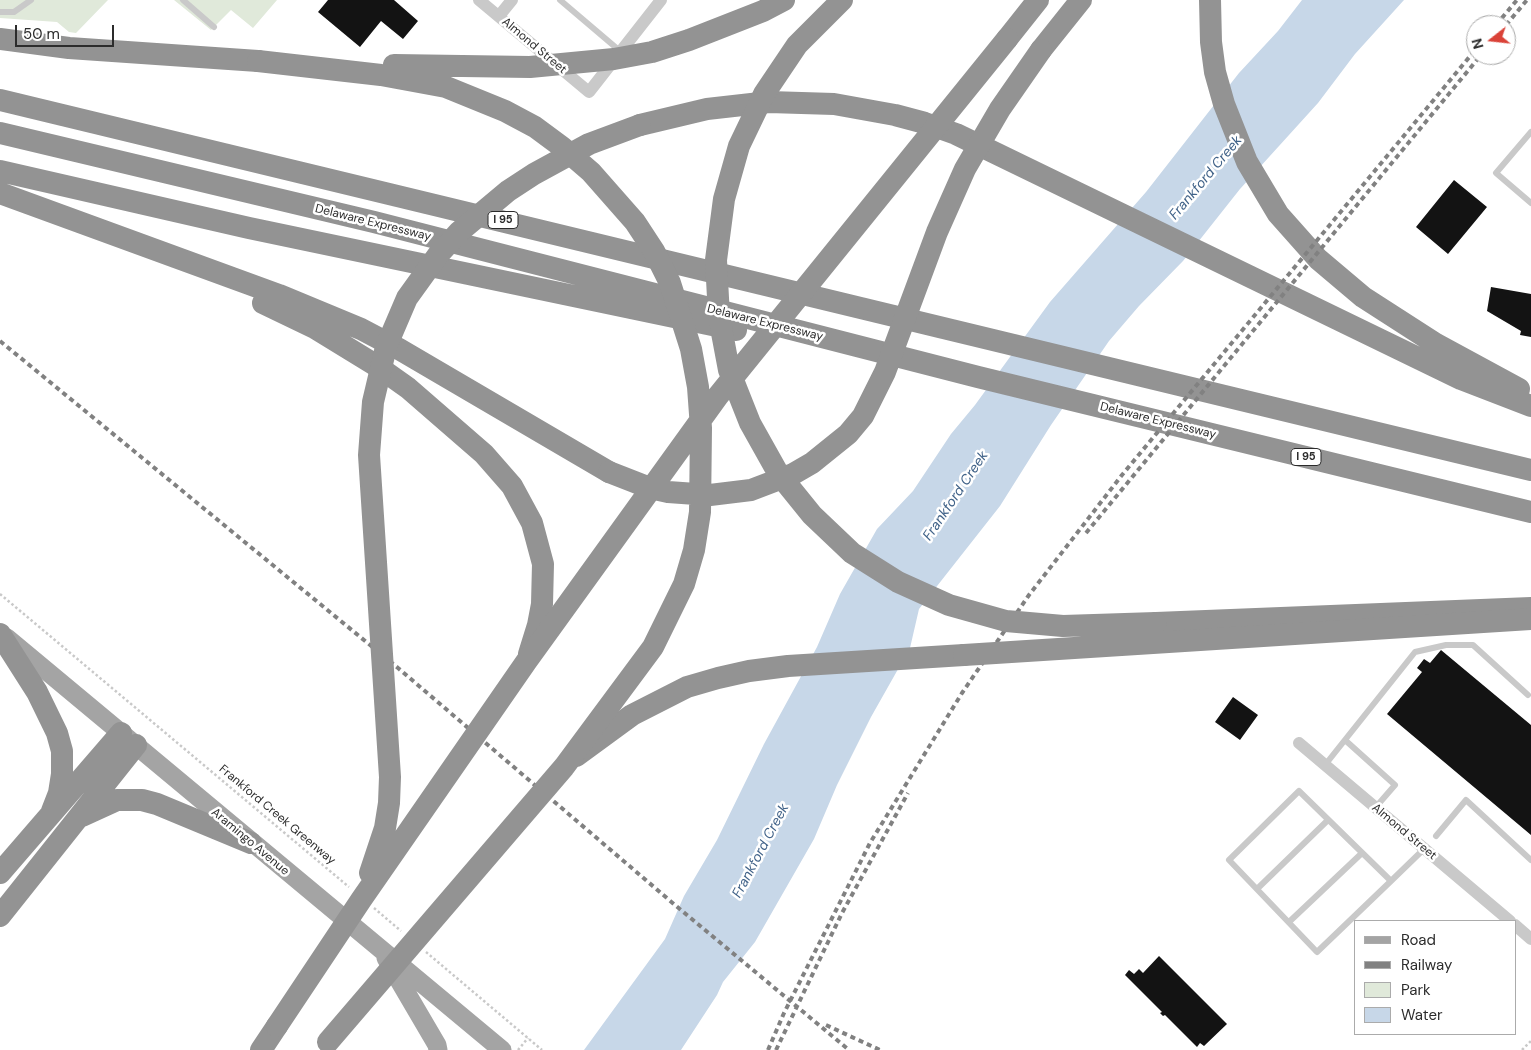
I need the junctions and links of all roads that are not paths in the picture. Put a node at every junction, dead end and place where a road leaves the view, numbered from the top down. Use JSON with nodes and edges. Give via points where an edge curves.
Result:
{"nodes":[{"id":1,"x":31,"y":0,"type":"edge"},
{"id":2,"x":183,"y":0,"type":"edge"},
{"id":3,"x":479,"y":0,"type":"edge"},
{"id":4,"x":512,"y":0,"type":"edge"},
{"id":5,"x":560,"y":0,"type":"edge"},
{"id":6,"x":661,"y":0,"type":"edge"},
{"id":7,"x":784,"y":0,"type":"edge"},
{"id":8,"x":842,"y":0,"type":"edge"},
{"id":9,"x":1038,"y":0,"type":"edge"},
{"id":10,"x":1081,"y":0,"type":"edge"},
{"id":11,"x":1210,"y":0,"type":"edge"},
{"id":12,"x":0,"y":12,"type":"edge"},
{"id":13,"x":499,"y":16,"type":"junction"},
{"id":14,"x":214,"y":27,"type":"dead end"},
{"id":15,"x":0,"y":39,"type":"edge"},
{"id":16,"x":620,"y":51,"type":"junction"},
{"id":17,"x":258,"y":61,"type":"junction"},
{"id":18,"x":0,"y":100,"type":"edge"},
{"id":19,"x":1531,"y":132,"type":"edge"},
{"id":20,"x":0,"y":133,"type":"edge"},
{"id":21,"x":0,"y":171,"type":"edge"},
{"id":22,"x":0,"y":193,"type":"edge"},
{"id":23,"x":1531,"y":203,"type":"edge"},
{"id":24,"x":149,"y":249,"type":"junction"},
{"id":25,"x":978,"y":377,"type":"junction"},
{"id":26,"x":1531,"y":394,"type":"edge"},
{"id":27,"x":1531,"y":406,"type":"edge"},
{"id":28,"x":1531,"y":470,"type":"edge"},
{"id":29,"x":1531,"y":512,"type":"edge"},
{"id":30,"x":1531,"y":608,"type":"edge"},
{"id":31,"x":1531,"y":619,"type":"edge"},
{"id":32,"x":0,"y":633,"type":"edge"},
{"id":33,"x":526,"y":662,"type":"junction"},
{"id":34,"x":1528,"y":695,"type":"dead end"},
{"id":35,"x":128,"y":739,"type":"junction"},
{"id":36,"x":1345,"y":740,"type":"junction"},
{"id":37,"x":1299,"y":743,"type":"dead end"},
{"id":38,"x":1325,"y":765,"type":"junction"},
{"id":39,"x":564,"y":767,"type":"junction"},
{"id":40,"x":1375,"y":808,"type":"junction"},
{"id":41,"x":52,"y":811,"type":"junction"},
{"id":42,"x":79,"y":817,"type":"junction"},
{"id":43,"x":1328,"y":820,"type":"junction"},
{"id":44,"x":1436,"y":836,"type":"dead end"},
{"id":45,"x":251,"y":843,"type":"junction"},
{"id":46,"x":1424,"y":849,"type":"junction"},
{"id":47,"x":1362,"y":852,"type":"junction"},
{"id":48,"x":1531,"y":860,"type":"edge"},
{"id":49,"x":0,"y":873,"type":"edge"},
{"id":50,"x":1391,"y":881,"type":"junction"},
{"id":51,"x":1258,"y":889,"type":"junction"},
{"id":52,"x":363,"y":900,"type":"junction"},
{"id":53,"x":0,"y":916,"type":"edge"},
{"id":54,"x":1509,"y":920,"type":"edge"},
{"id":55,"x":1289,"y":922,"type":"junction"},
{"id":56,"x":1516,"y":926,"type":"edge"},
{"id":57,"x":1531,"y":939,"type":"edge"},
{"id":58,"x":379,"y":946,"type":"junction"},
{"id":59,"x":324,"y":1046,"type":"edge"},
{"id":60,"x":493,"y":1047,"type":"edge"},
{"id":61,"x":262,"y":1050,"type":"edge"},
{"id":62,"x":438,"y":1050,"type":"edge"}],
"edges":[{"from":1,"to":12,"type":"lane","via":[[14,12]]},
{"from":2,"to":14,"type":"lane"},
{"from":3,"to":13,"type":"street","name":"Almond Street"},
{"from":4,"to":13,"type":"street"},
{"from":5,"to":16,"type":"lane"},
{"from":6,"to":16,"type":"street"},
{"from":7,"to":17,"type":"highway","bridge":true,"via":[[662,49],[570,65],[487,68]]},
{"from":8,"to":30,"type":"highway","bridge":true,"via":[[797,45],[750,120],[724,199],[716,260],[719,317],[738,396],[778,473],[794,496],[831,535],[876,570],[923,594],[978,614],[1036,625],[1098,626]]},
{"from":9,"to":33,"type":"highway","bridge":true,"via":[[718,396]]},
{"from":10,"to":24,"type":"highway","bridge":true,"via":[[1000,109],[965,169],[937,232],[885,372],[862,416],[848,434],[812,463],[780,480],[751,490],[710,495],[668,492],[609,472],[399,348],[361,329],[279,295]]},
{"from":11,"to":26,"type":"highway","via":[[1215,72],[1234,133],[1262,190],[1296,237],[1362,296],[1436,344]]},
{"from":13,"to":16,"type":"street","name":"Almond Street","via":[[588,92]]},
{"from":15,"to":17,"type":"highway","via":[[69,48]]},
{"from":17,"to":39,"type":"highway","bridge":true,"via":[[416,80],[446,87],[535,127],[608,190],[636,222],[670,283],[689,340],[698,387],[702,470],[694,550],[684,584],[653,647]]},
{"from":18,"to":28,"type":"highway","number":"I 95"},
{"from":19,"to":23,"type":"lane","via":[[1496,173]]},
{"from":20,"to":25,"type":"highway","name":"Delaware Expressway","number":"I 95","via":[[374,222]]},
{"from":21,"to":25,"type":"highway","via":[[477,277]]},
{"from":22,"to":24,"type":"highway"},
{"from":24,"to":33,"type":"highway","via":[[315,328],[362,356],[408,388],[500,470],[520,498],[539,544],[543,583],[538,625]]},
{"from":25,"to":29,"type":"highway","name":"Delaware Expressway","number":"I 95"},
{"from":27,"to":52,"type":"highway","bridge":true,"via":[[1460,379],[956,134],[925,123],[834,104],[769,102],[707,108],[640,125],[597,141],[559,159],[508,191],[477,216],[420,278],[407,298],[386,347],[373,402],[369,455],[389,803]]},
{"from":31,"to":39,"type":"highway","bridge":true,"via":[[749,671],[695,685],[660,700],[607,731]]},
{"from":32,"to":35,"type":"main road","name":"Aramingo Avenue"},
{"from":32,"to":41,"type":"highway","via":[[37,692],[57,733],[62,751],[62,774]]},
{"from":33,"to":52,"type":"highway","bridge":true},
{"from":34,"to":36,"type":"lane","via":[[1473,645],[1446,645],[1415,652]]},
{"from":35,"to":41,"type":"highway"},
{"from":35,"to":42,"type":"highway"},
{"from":35,"to":45,"type":"main road","name":"Aramingo Avenue"},
{"from":36,"to":38,"type":"lane"},
{"from":36,"to":40,"type":"lane","via":[[1395,785]]},
{"from":37,"to":38,"type":"street","name":"Almond Street"},
{"from":38,"to":40,"type":"street","name":"Almond Street"},
{"from":39,"to":59,"type":"highway","bridge":true},
{"from":40,"to":46,"type":"street","name":"Almond Street"},
{"from":41,"to":49,"type":"highway"},
{"from":42,"to":45,"type":"highway","via":[[117,800],[142,800]]},
{"from":42,"to":53,"type":"highway"},
{"from":43,"to":47,"type":"lane"},
{"from":43,"to":51,"type":"lane"},
{"from":43,"to":51,"type":"lane","via":[[1298,791],[1229,860]]},
{"from":44,"to":48,"type":"lane","via":[[1466,800]]},
{"from":45,"to":58,"type":"main road","name":"Aramingo Avenue"},
{"from":46,"to":50,"type":"lane"},
{"from":46,"to":54,"type":"street","name":"Almond Street"},
{"from":47,"to":50,"type":"lane"},
{"from":47,"to":55,"type":"lane"},
{"from":50,"to":55,"type":"lane","via":[[1317,952]]},
{"from":51,"to":55,"type":"lane"},
{"from":52,"to":61,"type":"highway","bridge":true},
{"from":56,"to":57,"type":"street"},
{"from":58,"to":60,"type":"main road","name":"Aramingo Avenue"},
{"from":58,"to":62,"type":"main road"}]}
